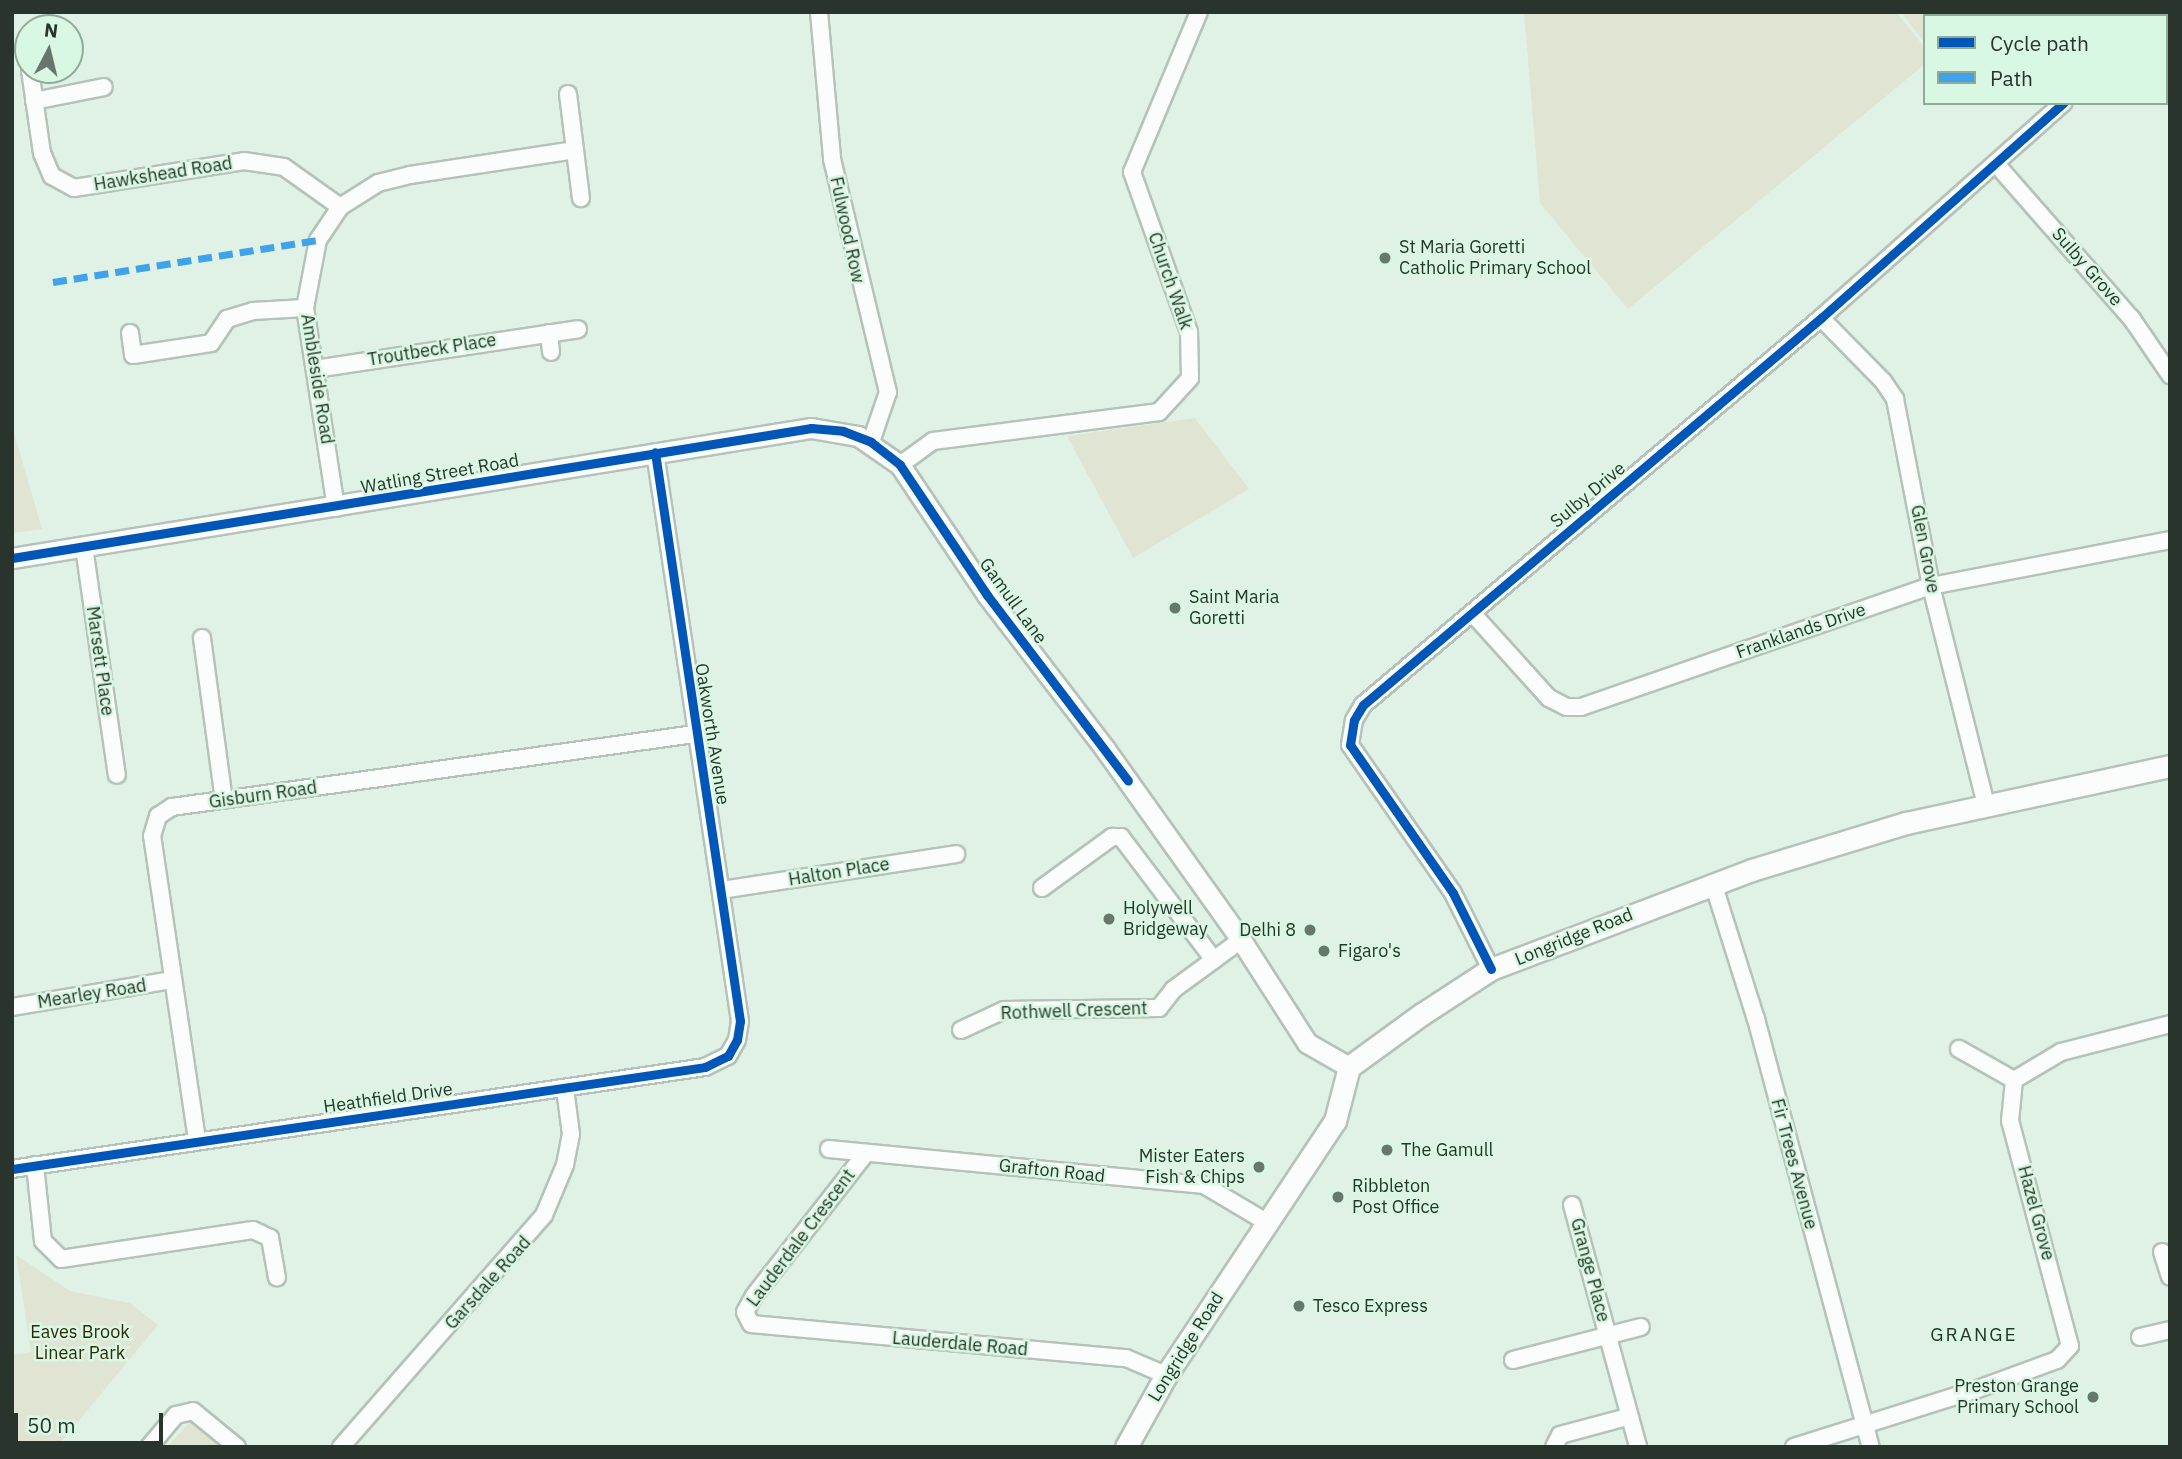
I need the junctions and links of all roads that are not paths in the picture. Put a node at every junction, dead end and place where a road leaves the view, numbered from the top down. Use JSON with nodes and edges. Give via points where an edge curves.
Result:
{"nodes":[{"id":1,"x":818,"y":12,"type":"edge"},
{"id":2,"x":1199,"y":12,"type":"edge"},
{"id":3,"x":32,"y":84,"type":"edge"},
{"id":4,"x":104,"y":87,"type":"dead end"},
{"id":5,"x":568,"y":94,"type":"dead end"},
{"id":6,"x":34,"y":101,"type":"junction"},
{"id":7,"x":2061,"y":105,"type":"edge"},
{"id":8,"x":575,"y":150,"type":"junction"},
{"id":9,"x":1997,"y":165,"type":"junction"},
{"id":10,"x":581,"y":198,"type":"dead end"},
{"id":11,"x":340,"y":207,"type":"junction"},
{"id":12,"x":305,"y":308,"type":"junction"},
{"id":13,"x":1821,"y":318,"type":"junction"},
{"id":14,"x":578,"y":329,"type":"dead end"},
{"id":15,"x":130,"y":333,"type":"dead end"},
{"id":16,"x":549,"y":333,"type":"junction"},
{"id":17,"x":551,"y":352,"type":"dead end"},
{"id":18,"x":315,"y":369,"type":"junction"},
{"id":19,"x":2170,"y":375,"type":"edge"},
{"id":20,"x":871,"y":442,"type":"junction"},
{"id":21,"x":656,"y":452,"type":"junction"},
{"id":22,"x":900,"y":465,"type":"junction"},
{"id":23,"x":335,"y":509,"type":"junction"},
{"id":24,"x":2170,"y":540,"type":"edge"},
{"id":25,"x":84,"y":547,"type":"junction"},
{"id":26,"x":12,"y":558,"type":"edge"},
{"id":27,"x":1931,"y":586,"type":"junction"},
{"id":28,"x":1473,"y":614,"type":"junction"},
{"id":29,"x":202,"y":638,"type":"dead end"},
{"id":30,"x":695,"y":734,"type":"junction"},
{"id":31,"x":2170,"y":766,"type":"edge"},
{"id":32,"x":117,"y":775,"type":"dead end"},
{"id":33,"x":224,"y":800,"type":"junction"},
{"id":34,"x":1986,"y":805,"type":"junction"},
{"id":35,"x":956,"y":854,"type":"dead end"},
{"id":36,"x":1713,"y":883,"type":"junction"},
{"id":37,"x":1042,"y":888,"type":"dead end"},
{"id":38,"x":722,"y":890,"type":"junction"},
{"id":39,"x":1241,"y":940,"type":"junction"},
{"id":40,"x":1214,"y":960,"type":"junction"},
{"id":41,"x":1491,"y":969,"type":"junction"},
{"id":42,"x":172,"y":981,"type":"junction"},
{"id":43,"x":12,"y":1007,"type":"edge"},
{"id":44,"x":740,"y":1021,"type":"joint"},
{"id":45,"x":2170,"y":1024,"type":"edge"},
{"id":46,"x":961,"y":1030,"type":"dead end"},
{"id":47,"x":1959,"y":1049,"type":"dead end"},
{"id":48,"x":1349,"y":1067,"type":"junction"},
{"id":49,"x":2014,"y":1080,"type":"junction"},
{"id":50,"x":565,"y":1088,"type":"junction"},
{"id":51,"x":197,"y":1140,"type":"junction"},
{"id":52,"x":829,"y":1149,"type":"dead end"},
{"id":53,"x":866,"y":1153,"type":"junction"},
{"id":54,"x":35,"y":1165,"type":"junction"},
{"id":55,"x":12,"y":1169,"type":"edge"},
{"id":56,"x":1572,"y":1205,"type":"dead end"},
{"id":57,"x":1266,"y":1222,"type":"junction"},
{"id":58,"x":2162,"y":1252,"type":"dead end"},
{"id":59,"x":277,"y":1276,"type":"dead end"},
{"id":60,"x":2170,"y":1277,"type":"edge"},
{"id":61,"x":751,"y":1324,"type":"joint"},
{"id":62,"x":1641,"y":1327,"type":"dead end"},
{"id":63,"x":2170,"y":1331,"type":"edge"},
{"id":64,"x":1607,"y":1336,"type":"junction"},
{"id":65,"x":2140,"y":1337,"type":"dead end"},
{"id":66,"x":1514,"y":1360,"type":"dead end"},
{"id":67,"x":1166,"y":1375,"type":"junction"},
{"id":68,"x":1628,"y":1417,"type":"junction"},
{"id":69,"x":1864,"y":1425,"type":"junction"},
{"id":70,"x":149,"y":1447,"type":"edge"},
{"id":71,"x":237,"y":1447,"type":"edge"},
{"id":72,"x":341,"y":1447,"type":"edge"},
{"id":73,"x":1126,"y":1447,"type":"edge"},
{"id":74,"x":1554,"y":1447,"type":"edge"},
{"id":75,"x":1638,"y":1447,"type":"edge"},
{"id":76,"x":1794,"y":1447,"type":"edge"},
{"id":77,"x":1871,"y":1447,"type":"edge"}],
"edges":[{"from":1,"to":20,"type":"street","name":"Fulwood Row","via":[[832,159],[888,392]]},
{"from":2,"to":22,"type":"street","name":"Church Walk","via":[[1132,172],[1189,332],[1190,378],[1159,412],[933,441]]},
{"from":3,"to":6,"type":"street","name":"Hawkshead Road"},
{"from":4,"to":6,"type":"street"},
{"from":5,"to":8,"type":"street"},
{"from":6,"to":11,"type":"street","name":"Hawkshead Road","via":[[42,153],[52,176],[74,188],[244,161],[284,167]]},
{"from":7,"to":9,"type":"street","name":"Sulby Drive"},
{"from":8,"to":10,"type":"street"},
{"from":8,"to":11,"type":"street","name":"Ambleside Road","via":[[378,183]]},
{"from":9,"to":13,"type":"street","name":"Sulby Drive"},
{"from":9,"to":19,"type":"street","name":"Sulby Grove","via":[[2132,319]]},
{"from":11,"to":12,"type":"street","name":"Ambleside Road","via":[[318,240]]},
{"from":12,"to":15,"type":"street","via":[[253,311],[227,318],[211,343],[133,355]]},
{"from":12,"to":18,"type":"street","name":"Ambleside Road"},
{"from":13,"to":27,"type":"street","name":"Glen Grove","via":[[1895,399]]},
{"from":13,"to":28,"type":"street","name":"Sulby Drive"},
{"from":14,"to":16,"type":"street","name":"Troutbeck Place"},
{"from":16,"to":17,"type":"street"},
{"from":16,"to":18,"type":"street","name":"Troutbeck Place"},
{"from":18,"to":23,"type":"street","name":"Ambleside Road"},
{"from":20,"to":21,"type":"street","name":"Watling Street Road","via":[[843,431],[811,428]]},
{"from":20,"to":22,"type":"street","name":"Gamull Lane"},
{"from":21,"to":23,"type":"street","name":"Watling Street Road"},
{"from":21,"to":30,"type":"street","name":"Oakworth Avenue"},
{"from":22,"to":39,"type":"street","name":"Gamull Lane","via":[[987,594]]},
{"from":23,"to":25,"type":"street","name":"Watling Street Road"},
{"from":24,"to":27,"type":"street","name":"Franklands Drive"},
{"from":25,"to":26,"type":"street","name":"Watling Street Road"},
{"from":25,"to":32,"type":"street","name":"Marsett Place"},
{"from":27,"to":28,"type":"street","name":"Franklands Drive","via":[[1581,707],[1567,707],[1549,698]]},
{"from":27,"to":34,"type":"street","name":"Glen Grove"},
{"from":28,"to":41,"type":"street","name":"Sulby Drive","via":[[1363,705],[1354,720],[1350,745],[1453,893]]},
{"from":29,"to":33,"type":"street"},
{"from":30,"to":33,"type":"street","name":"Gisburn Road"},
{"from":30,"to":38,"type":"street","name":"Oakworth Avenue"},
{"from":31,"to":34,"type":"main road","name":"Longridge Road"},
{"from":33,"to":42,"type":"street","name":"Gisburn Road","via":[[172,807],[155,823],[152,836]]},
{"from":34,"to":36,"type":"main road","name":"Longridge Road","via":[[1906,822]]},
{"from":35,"to":38,"type":"street","name":"Halton Place"},
{"from":36,"to":41,"type":"main road","name":"Longridge Road"},
{"from":36,"to":69,"type":"street","name":"Fir Trees Avenue","via":[[1756,1019]]},
{"from":37,"to":40,"type":"street","via":[[1112,838],[1121,837]]},
{"from":38,"to":44,"type":"street","name":"Oakworth Avenue"},
{"from":39,"to":40,"type":"street","name":"Rothwell Crescent"},
{"from":39,"to":48,"type":"street","name":"Gamull Lane","via":[[1307,1043]]},
{"from":40,"to":46,"type":"street","name":"Rothwell Crescent","via":[[1174,989],[1159,1008],[1004,1010]]},
{"from":41,"to":48,"type":"main road","name":"Longridge Road"},
{"from":42,"to":43,"type":"street","name":"Mearley Road"},
{"from":42,"to":51,"type":"street","name":"Gisburn Road"},
{"from":44,"to":50,"type":"street","name":"Heathfield Drive","via":[[728,1056],[705,1067]]},
{"from":45,"to":49,"type":"street","via":[[2061,1052]]},
{"from":47,"to":49,"type":"street"},
{"from":48,"to":57,"type":"main road","name":"Longridge Road","via":[[1335,1121]]},
{"from":49,"to":69,"type":"street","name":"Hazel Grove","via":[[2010,1121],[2070,1346],[2057,1360]]},
{"from":50,"to":51,"type":"street","name":"Heathfield Drive"},
{"from":50,"to":72,"type":"street","name":"Garsdale Road","via":[[570,1134],[567,1154],[544,1215]]},
{"from":51,"to":54,"type":"street","name":"Heathfield Drive"},
{"from":52,"to":53,"type":"street","name":"Grafton Road"},
{"from":53,"to":57,"type":"street","name":"Grafton Road","via":[[1204,1185]]},
{"from":53,"to":61,"type":"street","name":"Lauderdale Crescent","via":[[754,1296],[744,1312]]},
{"from":54,"to":55,"type":"street","name":"Heathfield Drive"},
{"from":54,"to":59,"type":"street","via":[[43,1241],[61,1259],[253,1230],[270,1238]]},
{"from":56,"to":64,"type":"street","name":"Grange Place"},
{"from":57,"to":67,"type":"main road","name":"Longridge Road"},
{"from":58,"to":60,"type":"street"},
{"from":61,"to":67,"type":"street","name":"Lauderdale Road","via":[[1125,1358]]},
{"from":62,"to":64,"type":"street","name":"Grange Place"},
{"from":63,"to":65,"type":"street"},
{"from":64,"to":66,"type":"street","name":"Grange Place"},
{"from":64,"to":68,"type":"street","name":"Grange Place"},
{"from":67,"to":73,"type":"main road","name":"Longridge Road"},
{"from":68,"to":74,"type":"street","via":[[1560,1435]]},
{"from":68,"to":75,"type":"street","name":"Grange Place"},
{"from":69,"to":76,"type":"street"},
{"from":69,"to":77,"type":"street","name":"Fir Trees Avenue"},
{"from":70,"to":71,"type":"street","via":[[176,1415],[193,1411]]}]}
